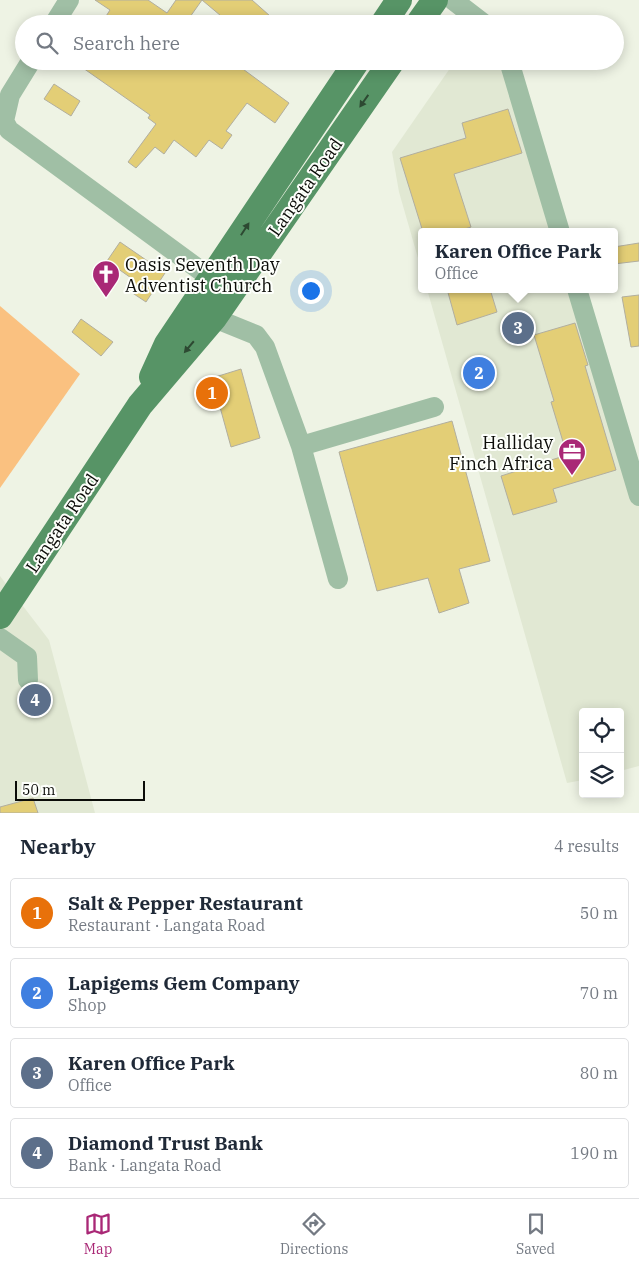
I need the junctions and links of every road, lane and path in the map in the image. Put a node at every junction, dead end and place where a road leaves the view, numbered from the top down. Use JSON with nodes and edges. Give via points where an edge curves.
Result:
{"nodes":[{"id":1,"x":69,"y":0,"type":"edge"},
{"id":2,"x":399,"y":0,"type":"edge"},
{"id":3,"x":435,"y":0,"type":"edge"},
{"id":4,"x":453,"y":0,"type":"edge"},
{"id":5,"x":60,"y":15,"type":"edge"},
{"id":6,"x":388,"y":15,"type":"edge"},
{"id":7,"x":424,"y":15,"type":"edge"},
{"id":8,"x":472,"y":15,"type":"edge"},
{"id":9,"x":25,"y":70,"type":"edge"},
{"id":10,"x":351,"y":70,"type":"edge"},
{"id":11,"x":386,"y":70,"type":"edge"},
{"id":12,"x":512,"y":70,"type":"edge"},
{"id":13,"x":559,"y":228,"type":"edge"},
{"id":14,"x":212,"y":279,"type":"junction"},
{"id":15,"x":578,"y":293,"type":"edge"},
{"id":16,"x":214,"y":318,"type":"junction"},
{"id":17,"x":140,"y":405,"type":"junction"},
{"id":18,"x":434,"y":407,"type":"dead end"},
{"id":19,"x":301,"y":446,"type":"junction"},
{"id":20,"x":639,"y":496,"type":"edge"},
{"id":21,"x":338,"y":579,"type":"dead end"},
{"id":22,"x":0,"y":616,"type":"edge"},
{"id":23,"x":0,"y":638,"type":"edge"},
{"id":24,"x":28,"y":680,"type":"dead end"}],
"edges":[{"from":1,"to":5,"type":"lane"},
{"from":2,"to":6,"type":"main road"},
{"from":3,"to":7,"type":"main road"},
{"from":4,"to":8,"type":"lane"},
{"from":9,"to":14,"type":"lane","via":[[10,95],[4,120],[9,130]]},
{"from":14,"to":10,"type":"main road","name":"Langata Road","one_way":true},
{"from":11,"to":16,"type":"main road","name":"Langata Road","one_way":true},
{"from":12,"to":13,"type":"lane"},
{"from":14,"to":17,"type":"main road","name":"Langata Road","via":[[167,344]]},
{"from":15,"to":20,"type":"lane"},
{"from":16,"to":17,"type":"main road","name":"Langata Road","one_way":true},
{"from":16,"to":19,"type":"lane","via":[[256,335],[265,347]]},
{"from":17,"to":22,"type":"main road","name":"Langata Road"},
{"from":18,"to":19,"type":"lane"},
{"from":19,"to":21,"type":"lane"},
{"from":23,"to":24,"type":"lane","via":[[27,657]]}]}
